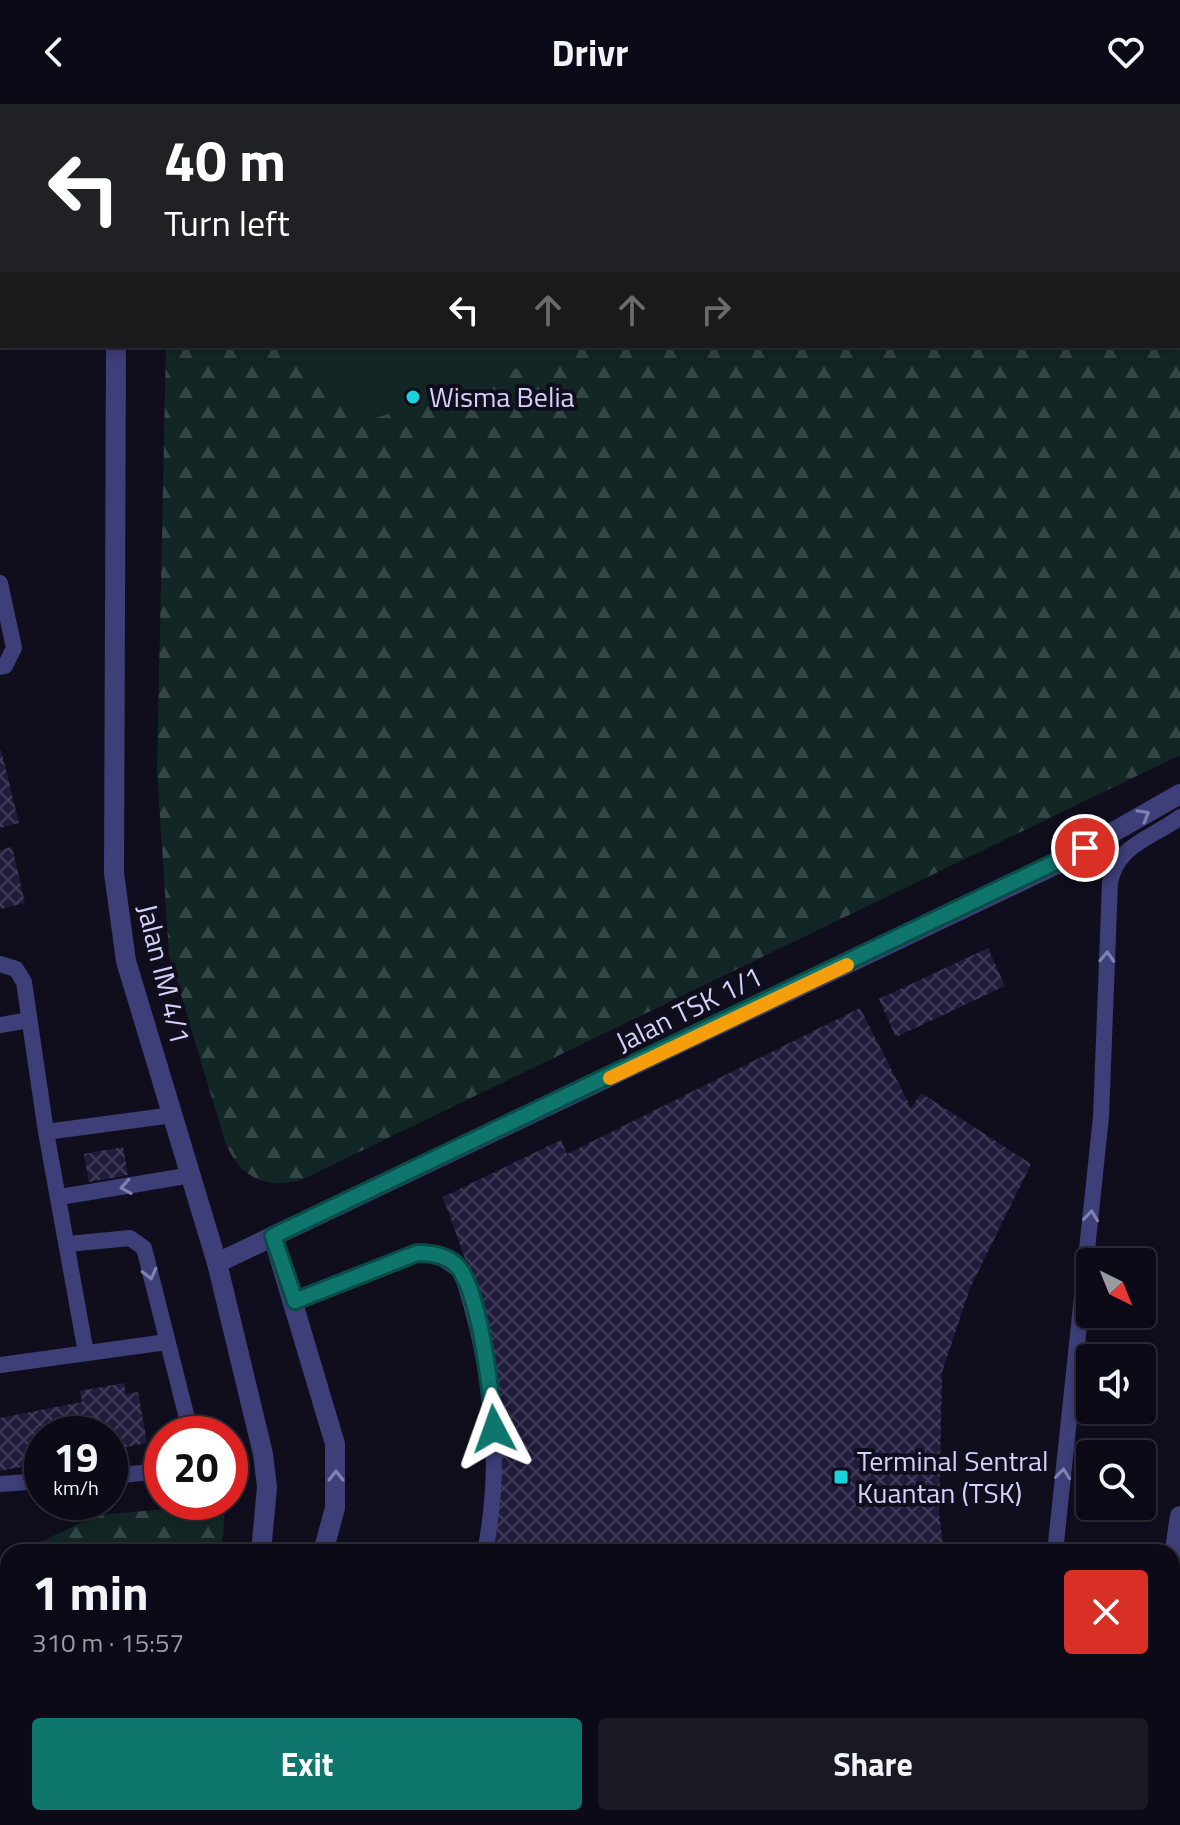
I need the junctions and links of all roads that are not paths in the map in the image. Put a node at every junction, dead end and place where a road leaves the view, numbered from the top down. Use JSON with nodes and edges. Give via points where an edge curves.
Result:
{"nodes":[{"id":1,"x":116,"y":348,"type":"edge"},
{"id":2,"x":0,"y":583,"type":"edge"},
{"id":3,"x":0,"y":667,"type":"edge"},
{"id":4,"x":1180,"y":794,"type":"edge"},
{"id":5,"x":1180,"y":817,"type":"edge"},
{"id":6,"x":0,"y":964,"type":"edge"},
{"id":7,"x":29,"y":1020,"type":"junction"},
{"id":8,"x":0,"y":1025,"type":"edge"},
{"id":9,"x":173,"y":1115,"type":"junction"},
{"id":10,"x":46,"y":1132,"type":"junction"},
{"id":11,"x":192,"y":1175,"type":"junction"},
{"id":12,"x":60,"y":1197,"type":"junction"},
{"id":13,"x":273,"y":1236,"type":"junction"},
{"id":14,"x":68,"y":1244,"type":"junction"},
{"id":15,"x":217,"y":1263,"type":"junction"},
{"id":16,"x":295,"y":1301,"type":"junction"},
{"id":17,"x":167,"y":1342,"type":"junction"},
{"id":18,"x":86,"y":1353,"type":"junction"},
{"id":19,"x":0,"y":1365,"type":"edge"},
{"id":20,"x":186,"y":1416,"type":"edge"},
{"id":21,"x":24,"y":1482,"type":"edge"},
{"id":22,"x":0,"y":1484,"type":"edge"},
{"id":23,"x":1180,"y":1516,"type":"edge"},
{"id":24,"x":262,"y":1544,"type":"edge"},
{"id":25,"x":325,"y":1544,"type":"edge"},
{"id":26,"x":486,"y":1544,"type":"edge"},
{"id":27,"x":1056,"y":1544,"type":"edge"},
{"id":28,"x":1176,"y":1544,"type":"edge"}],
"edges":[{"from":1,"to":9,"type":"street","name":"Jalan IM 4/1","via":[[114,873],[126,961]]},
{"from":2,"to":3,"type":"lane","via":[[14,648]]},
{"from":13,"to":4,"type":"street","name":"Jalan TSK 1/1","one_way":true,"via":[[1061,862]]},
{"from":27,"to":5,"type":"lane","one_way":true,"via":[[1101,1117],[1110,883],[1131,846]]},
{"from":6,"to":7,"type":"lane","via":[[16,969],[24,982]]},
{"from":7,"to":8,"type":"lane"},
{"from":7,"to":10,"type":"lane"},
{"from":9,"to":10,"type":"lane"},
{"from":9,"to":11,"type":"street","name":"Jalan IM 4/1"},
{"from":10,"to":12,"type":"lane"},
{"from":11,"to":12,"type":"lane","one_way":true},
{"from":11,"to":15,"type":"street","name":"Jalan IM 4/1"},
{"from":12,"to":14,"type":"lane"},
{"from":13,"to":15,"type":"street","name":"Jalan TSK 1/1"},
{"from":13,"to":16,"type":"street"},
{"from":14,"to":17,"type":"lane","one_way":true,"via":[[130,1238],[144,1248]]},
{"from":14,"to":18,"type":"lane"},
{"from":15,"to":24,"type":"street","name":"Jalan IM 4/1","via":[[263,1454],[267,1487]]},
{"from":25,"to":16,"type":"street","one_way":true,"via":[[335,1508],[335,1444]]},
{"from":16,"to":26,"type":"lane","via":[[417,1253],[434,1253],[461,1271],[490,1383],[494,1473]]},
{"from":17,"to":18,"type":"lane"},
{"from":17,"to":20,"type":"lane"},
{"from":18,"to":19,"type":"lane"},
{"from":21,"to":22,"type":"lane"},
{"from":23,"to":28,"type":"street"}]}
